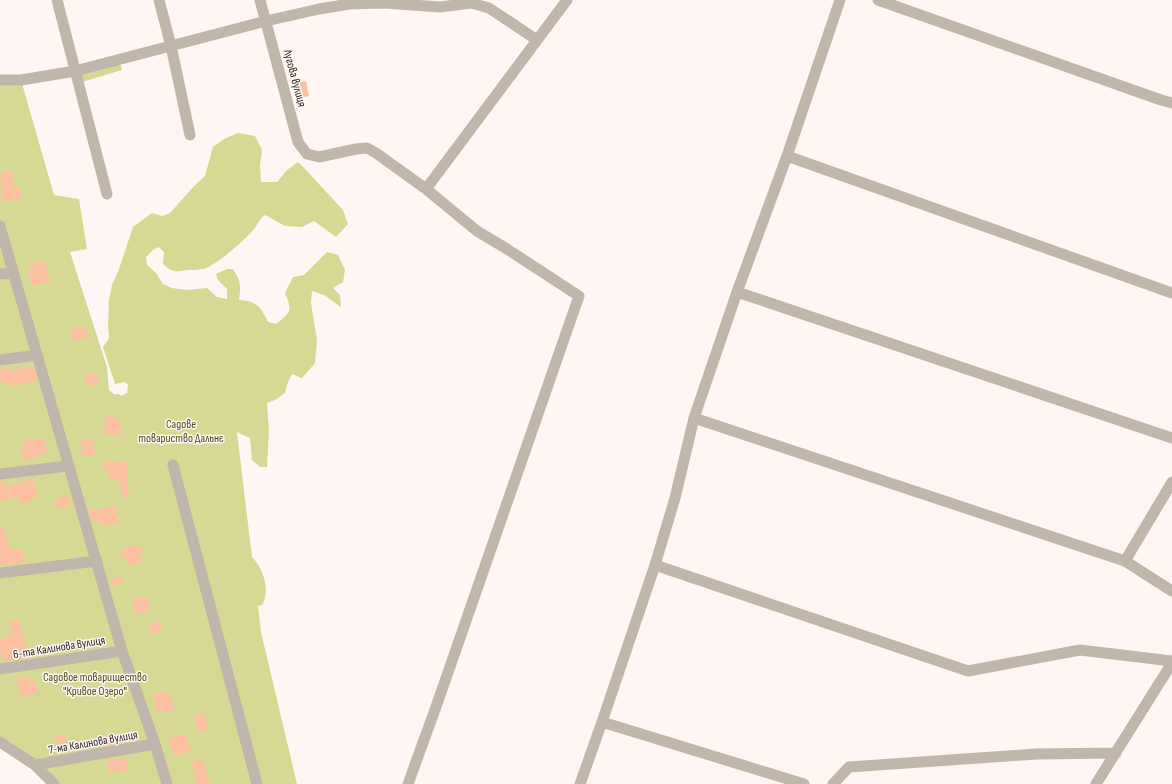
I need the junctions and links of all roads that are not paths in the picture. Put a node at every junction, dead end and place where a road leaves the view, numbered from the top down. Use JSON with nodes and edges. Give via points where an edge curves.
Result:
{"nodes":[{"id":1,"x":57,"y":0,"type":"edge"},
{"id":2,"x":159,"y":0,"type":"edge"},
{"id":3,"x":260,"y":0,"type":"edge"},
{"id":4,"x":567,"y":0,"type":"edge"},
{"id":5,"x":840,"y":0,"type":"edge"},
{"id":6,"x":878,"y":0,"type":"edge"},
{"id":7,"x":266,"y":21,"type":"junction"},
{"id":8,"x":537,"y":40,"type":"junction"},
{"id":9,"x":171,"y":46,"type":"junction"},
{"id":10,"x":75,"y":71,"type":"junction"},
{"id":11,"x":0,"y":80,"type":"edge"},
{"id":12,"x":1172,"y":103,"type":"edge"},
{"id":13,"x":190,"y":135,"type":"dead end"},
{"id":14,"x":787,"y":156,"type":"junction"},
{"id":15,"x":426,"y":189,"type":"junction"},
{"id":16,"x":107,"y":194,"type":"dead end"},
{"id":17,"x":0,"y":226,"type":"edge"},
{"id":18,"x":13,"y":273,"type":"junction"},
{"id":19,"x":0,"y":274,"type":"edge"},
{"id":20,"x":737,"y":292,"type":"junction"},
{"id":21,"x":1172,"y":293,"type":"edge"},
{"id":22,"x":37,"y":355,"type":"junction"},
{"id":23,"x":0,"y":360,"type":"edge"},
{"id":24,"x":694,"y":418,"type":"junction"},
{"id":25,"x":1172,"y":438,"type":"edge"},
{"id":26,"x":174,"y":465,"type":"dead end"},
{"id":27,"x":68,"y":466,"type":"junction"},
{"id":28,"x":0,"y":474,"type":"edge"},
{"id":29,"x":1172,"y":482,"type":"edge"},
{"id":30,"x":97,"y":561,"type":"junction"},
{"id":31,"x":1125,"y":561,"type":"junction"},
{"id":32,"x":656,"y":565,"type":"junction"},
{"id":33,"x":0,"y":573,"type":"edge"},
{"id":34,"x":1172,"y":591,"type":"edge"},
{"id":35,"x":122,"y":651,"type":"junction"},
{"id":36,"x":1172,"y":662,"type":"edge"},
{"id":37,"x":0,"y":669,"type":"edge"},
{"id":38,"x":602,"y":722,"type":"junction"},
{"id":39,"x":0,"y":742,"type":"edge"},
{"id":40,"x":155,"y":744,"type":"junction"},
{"id":41,"x":1116,"y":753,"type":"junction"},
{"id":42,"x":35,"y":765,"type":"junction"},
{"id":43,"x":54,"y":784,"type":"edge"},
{"id":44,"x":167,"y":784,"type":"edge"},
{"id":45,"x":257,"y":784,"type":"edge"},
{"id":46,"x":408,"y":784,"type":"edge"},
{"id":47,"x":580,"y":784,"type":"edge"},
{"id":48,"x":804,"y":784,"type":"edge"},
{"id":49,"x":833,"y":784,"type":"edge"},
{"id":50,"x":1096,"y":784,"type":"edge"}],
"edges":[{"from":1,"to":10,"type":"street"},
{"from":2,"to":9,"type":"street"},
{"from":3,"to":7,"type":"street","name":"Лугова вулиця"},
{"from":4,"to":8,"type":"street"},
{"from":5,"to":14,"type":"street"},
{"from":6,"to":12,"type":"street"},
{"from":7,"to":8,"type":"street","via":[[349,4],[385,3],[440,7],[471,3],[489,8]]},
{"from":7,"to":9,"type":"street"},
{"from":7,"to":15,"type":"street","name":"Лугова вулиця","via":[[298,142],[307,154],[319,157],[356,148],[367,148]]},
{"from":8,"to":15,"type":"street"},
{"from":9,"to":10,"type":"street"},
{"from":9,"to":13,"type":"street"},
{"from":10,"to":11,"type":"street","via":[[21,80]]},
{"from":10,"to":16,"type":"street"},
{"from":14,"to":20,"type":"street"},
{"from":14,"to":21,"type":"street"},
{"from":15,"to":46,"type":"street","via":[[476,231],[578,296]]},
{"from":17,"to":18,"type":"street"},
{"from":18,"to":19,"type":"street"},
{"from":18,"to":22,"type":"street"},
{"from":20,"to":24,"type":"street"},
{"from":20,"to":25,"type":"street"},
{"from":22,"to":23,"type":"street"},
{"from":22,"to":27,"type":"street"},
{"from":24,"to":31,"type":"street"},
{"from":24,"to":32,"type":"street","via":[[676,498]]},
{"from":26,"to":45,"type":"street"},
{"from":27,"to":28,"type":"street"},
{"from":27,"to":30,"type":"street"},
{"from":29,"to":31,"type":"street"},
{"from":30,"to":33,"type":"street"},
{"from":30,"to":35,"type":"street"},
{"from":31,"to":34,"type":"street"},
{"from":32,"to":36,"type":"street","via":[[968,672],[1080,650]]},
{"from":32,"to":38,"type":"street"},
{"from":35,"to":37,"type":"street","name":"6-та Калинова вулиця"},
{"from":35,"to":40,"type":"street"},
{"from":36,"to":41,"type":"street"},
{"from":38,"to":47,"type":"street"},
{"from":38,"to":48,"type":"street"},
{"from":39,"to":42,"type":"street"},
{"from":40,"to":42,"type":"street","name":"7-ма Калинова вулиця"},
{"from":40,"to":44,"type":"street"},
{"from":41,"to":49,"type":"street","via":[[1036,754],[849,767]]},
{"from":41,"to":50,"type":"street"},
{"from":42,"to":43,"type":"street"}]}
